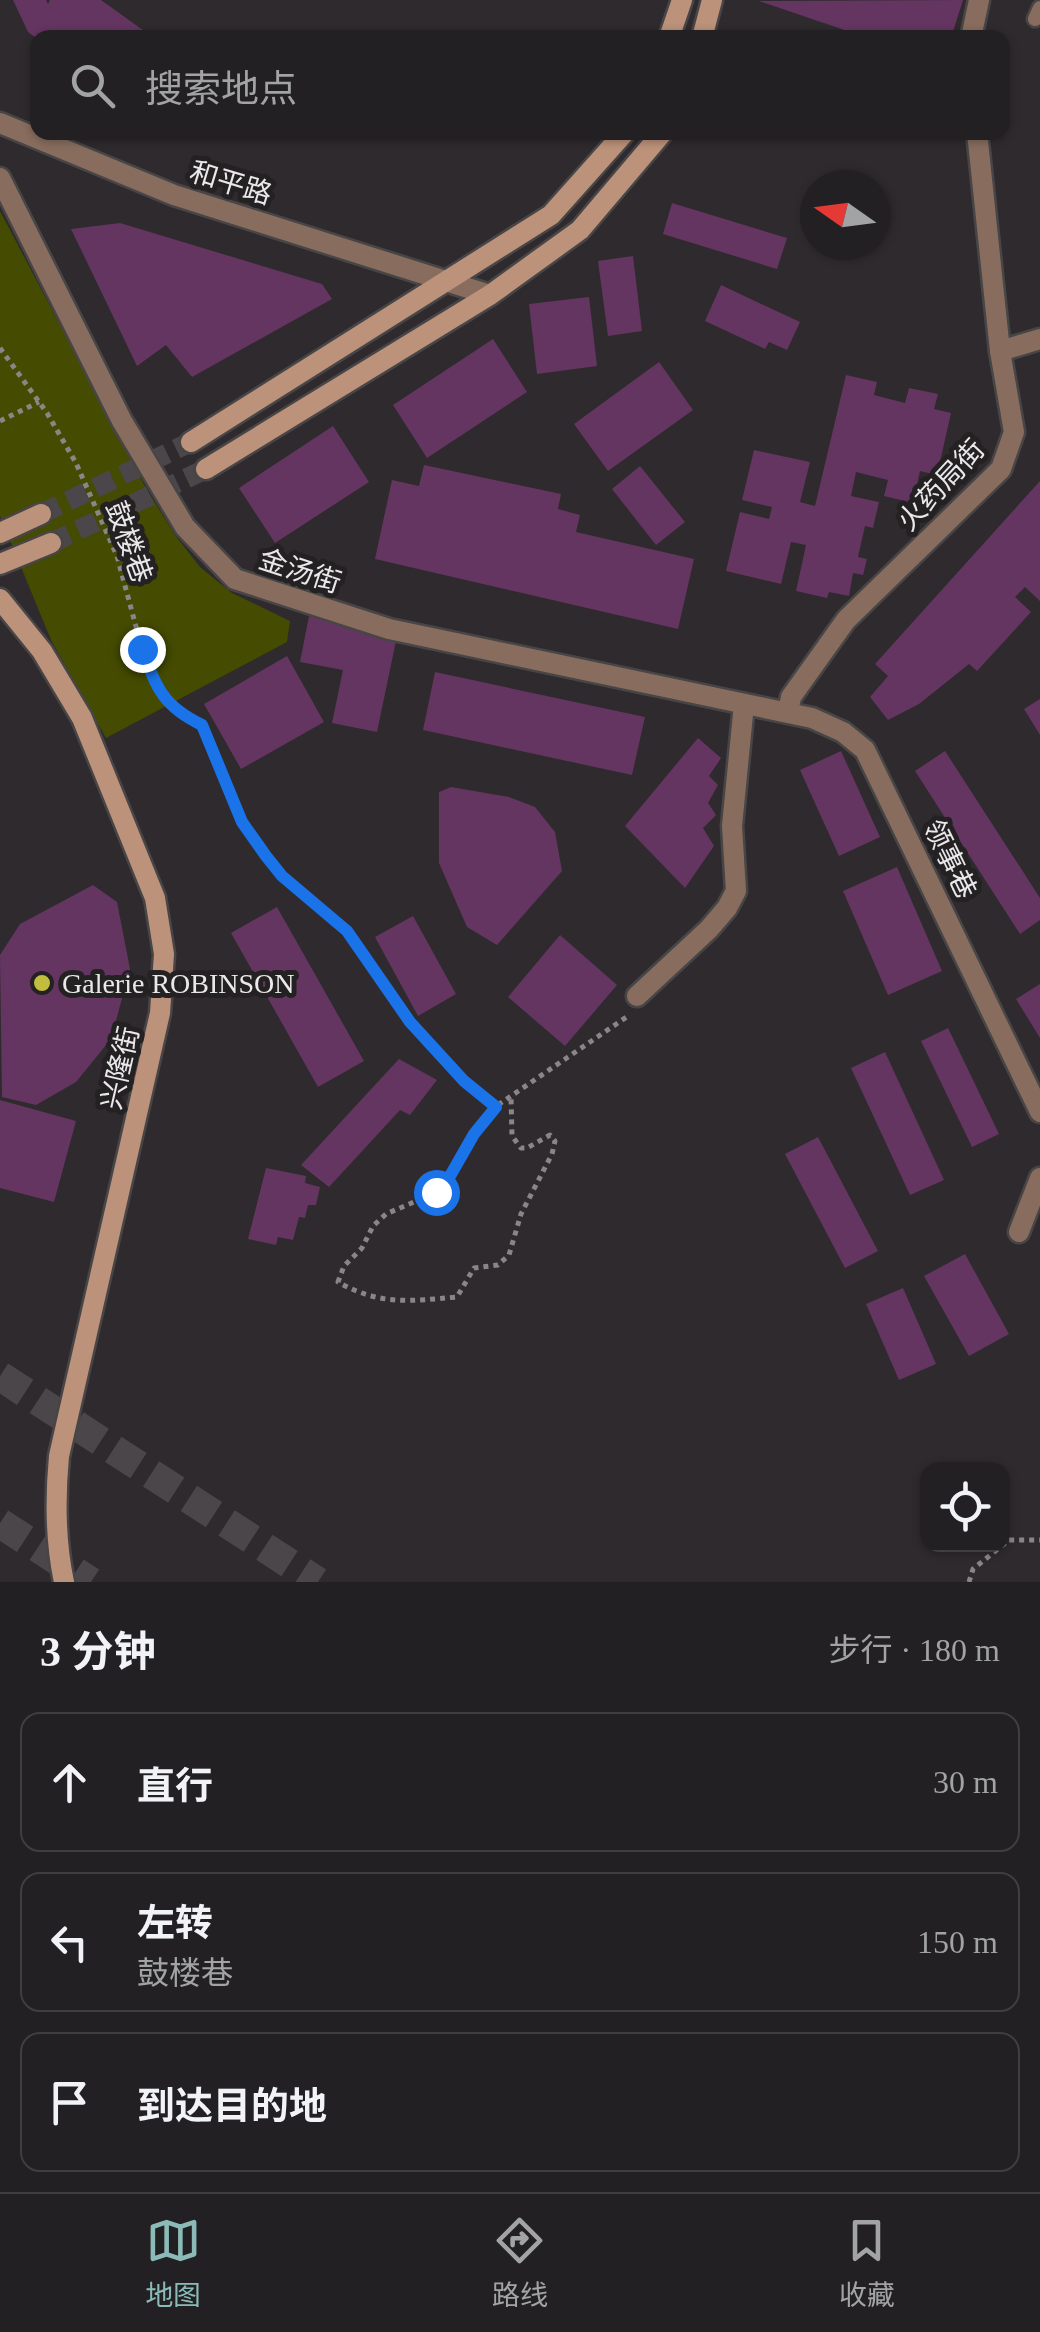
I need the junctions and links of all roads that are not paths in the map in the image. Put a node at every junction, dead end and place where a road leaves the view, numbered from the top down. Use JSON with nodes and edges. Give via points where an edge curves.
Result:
{"nodes":[{"id":1,"x":682,"y":0,"type":"edge"},
{"id":2,"x":712,"y":0,"type":"edge"},
{"id":3,"x":979,"y":0,"type":"edge"},
{"id":4,"x":672,"y":30,"type":"edge"},
{"id":5,"x":704,"y":30,"type":"edge"},
{"id":6,"x":972,"y":30,"type":"edge"},
{"id":7,"x":0,"y":123,"type":"edge"},
{"id":8,"x":30,"y":135,"type":"edge"},
{"id":9,"x":41,"y":140,"type":"edge"},
{"id":10,"x":619,"y":140,"type":"edge"},
{"id":11,"x":657,"y":140,"type":"edge"},
{"id":12,"x":978,"y":140,"type":"edge"},
{"id":13,"x":0,"y":178,"type":"edge"},
{"id":14,"x":450,"y":280,"type":"junction"},
{"id":15,"x":490,"y":295,"type":"junction"},
{"id":16,"x":1040,"y":339,"type":"edge"},
{"id":17,"x":1000,"y":351,"type":"junction"},
{"id":18,"x":191,"y":442,"type":"tunnel mouth"},
{"id":19,"x":206,"y":469,"type":"tunnel mouth"},
{"id":20,"x":41,"y":514,"type":"tunnel mouth"},
{"id":21,"x":0,"y":533,"type":"edge"},
{"id":22,"x":52,"y":543,"type":"tunnel mouth"},
{"id":23,"x":0,"y":564,"type":"edge"},
{"id":24,"x":0,"y":599,"type":"edge"},
{"id":25,"x":744,"y":704,"type":"junction"},
{"id":26,"x":788,"y":712,"type":"junction"},
{"id":27,"x":637,"y":996,"type":"road end"},
{"id":28,"x":1040,"y":1112,"type":"edge"},
{"id":29,"x":1040,"y":1178,"type":"edge"},
{"id":30,"x":1019,"y":1232,"type":"dead end"},
{"id":31,"x":64,"y":1582,"type":"edge"}],
"edges":[{"from":1,"to":4,"type":"main road"},
{"from":2,"to":5,"type":"main road"},
{"from":3,"to":6,"type":"street"},
{"from":7,"to":8,"type":"street","name":"和平路"},
{"from":9,"to":14,"type":"street","name":"和平路","via":[[174,195]]},
{"from":10,"to":14,"type":"main road","via":[[551,215]]},
{"from":11,"to":15,"type":"main road","via":[[580,230]]},
{"from":12,"to":17,"type":"street","name":"火药局街"},
{"from":13,"to":25,"type":"street","name":"金汤街","via":[[140,452],[185,527],[236,578],[389,629]]},
{"from":14,"to":15,"type":"street","name":"和平路"},
{"from":14,"to":18,"type":"main road"},
{"from":15,"to":19,"type":"main road"},
{"from":16,"to":17,"type":"street"},
{"from":17,"to":26,"type":"street","name":"火药局街","via":[[1014,432],[1001,469],[846,620]]},
{"from":20,"to":21,"type":"main road"},
{"from":22,"to":23,"type":"main road"},
{"from":24,"to":31,"type":"main road","name":"兴隆街","via":[[42,650],[82,718],[155,898],[164,954],[160,1013],[59,1456],[55,1506]]},
{"from":25,"to":26,"type":"street","name":"领事巷"},
{"from":25,"to":27,"type":"street","via":[[732,826],[736,892],[709,929]]},
{"from":26,"to":28,"type":"street","name":"领事巷","via":[[843,732],[864,750]]},
{"from":29,"to":30,"type":"street"}]}
